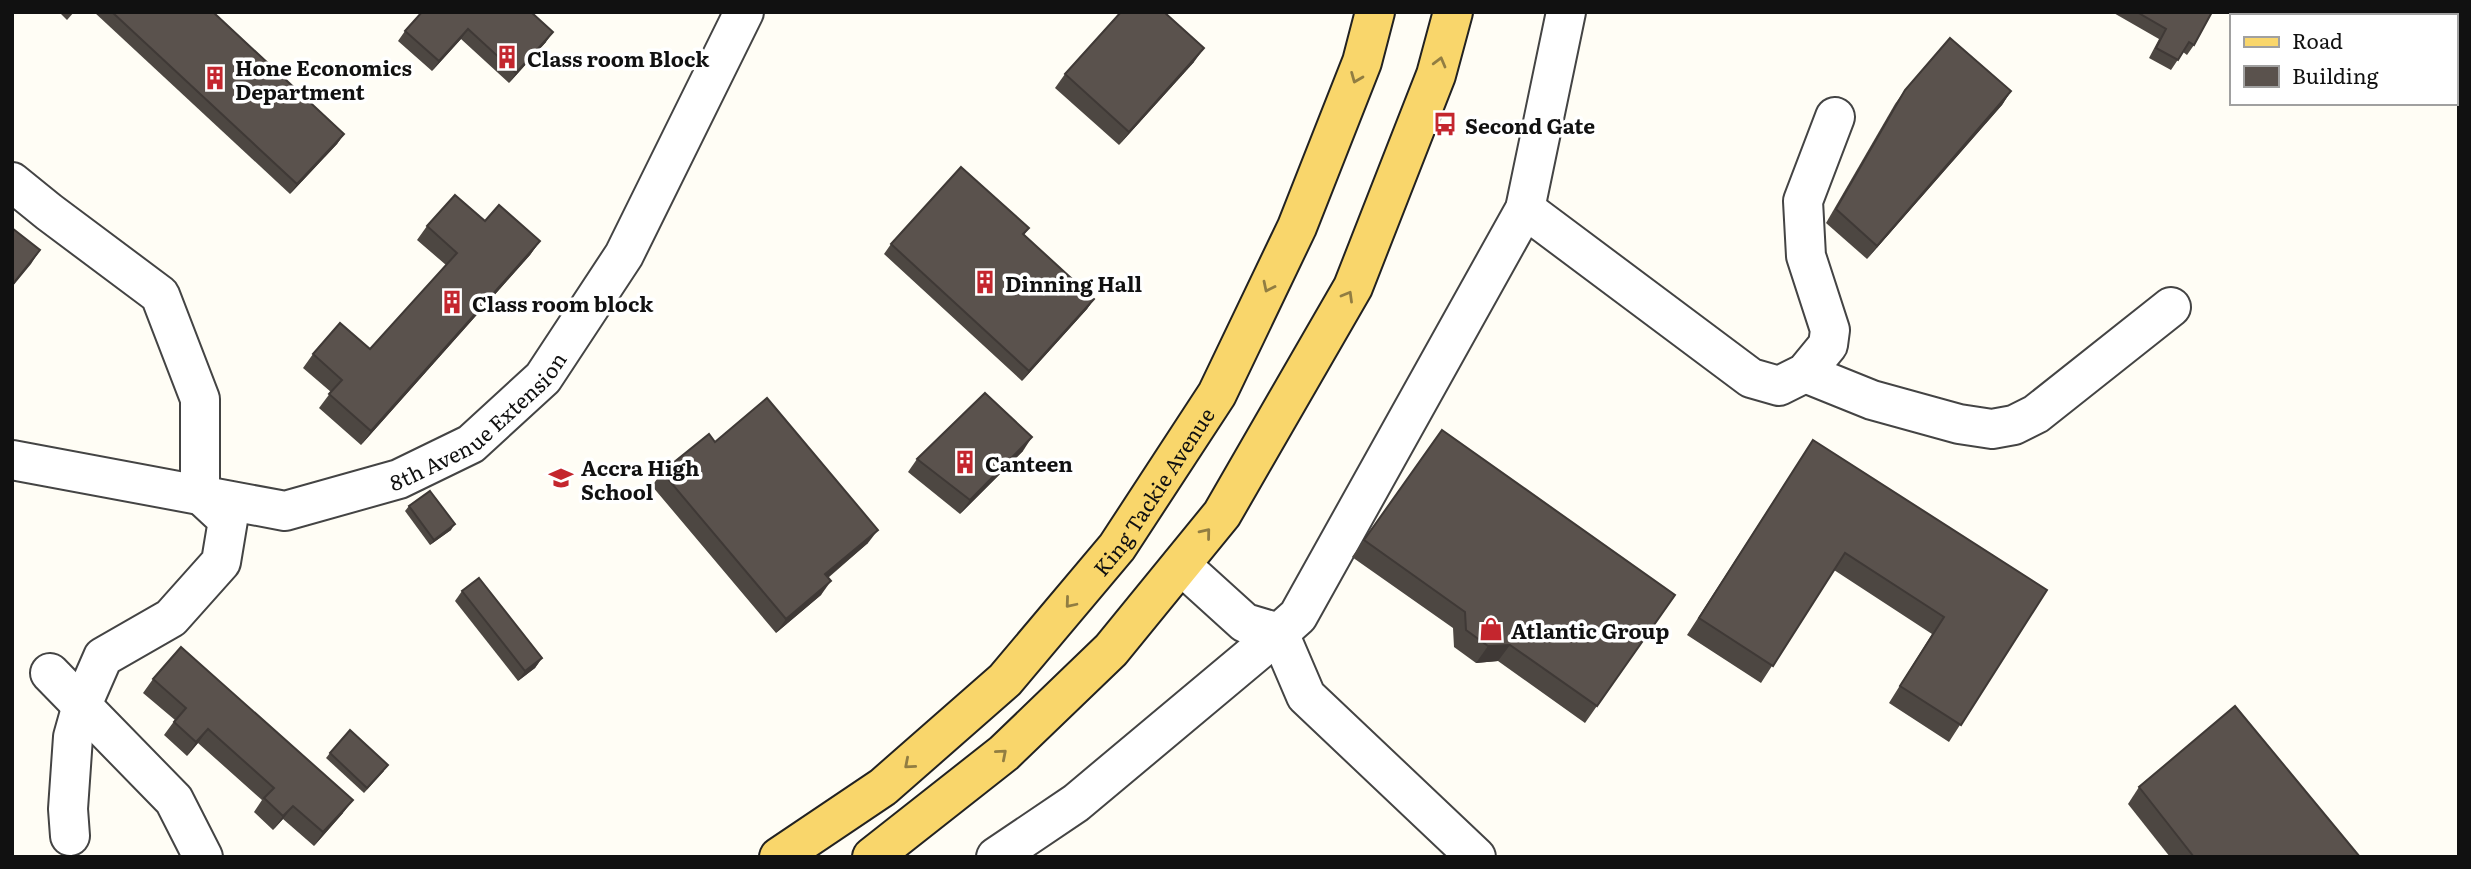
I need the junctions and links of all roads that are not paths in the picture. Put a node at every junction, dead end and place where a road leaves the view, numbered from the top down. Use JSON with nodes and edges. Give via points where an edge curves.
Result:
{"nodes":[{"id":1,"x":744,"y":12,"type":"edge"},
{"id":2,"x":1375,"y":12,"type":"edge"},
{"id":3,"x":1453,"y":12,"type":"edge"},
{"id":4,"x":1566,"y":12,"type":"edge"},
{"id":5,"x":1835,"y":117,"type":"dead end"},
{"id":6,"x":12,"y":181,"type":"edge"},
{"id":7,"x":1525,"y":209,"type":"junction"},
{"id":8,"x":2171,"y":307,"type":"dead end"},
{"id":9,"x":1805,"y":373,"type":"junction"},
{"id":10,"x":12,"y":460,"type":"edge"},
{"id":11,"x":200,"y":495,"type":"junction"},
{"id":12,"x":1181,"y":565,"type":"junction"},
{"id":13,"x":1279,"y":633,"type":"junction"},
{"id":14,"x":50,"y":673,"type":"dead end"},
{"id":15,"x":82,"y":705,"type":"junction"},
{"id":16,"x":70,"y":836,"type":"dead end"},
{"id":17,"x":873,"y":856,"type":"edge"},
{"id":18,"x":203,"y":857,"type":"edge"},
{"id":19,"x":779,"y":857,"type":"edge"},
{"id":20,"x":996,"y":857,"type":"edge"},
{"id":21,"x":1476,"y":857,"type":"edge"}],
"edges":[{"from":1,"to":11,"type":"lane","name":"8th Avenue Extension","via":[[624,255],[543,378],[471,444],[399,479],[285,511]]},
{"from":2,"to":19,"type":"main road","name":"King Tackie Avenue","one_way":true,"via":[[1362,62],[1297,228],[1217,394],[1117,547],[1005,680],[883,787]]},
{"from":12,"to":3,"type":"main road","one_way":true,"via":[[1222,514],[1353,287],[1436,75]]},
{"from":4,"to":7,"type":"lane"},
{"from":5,"to":9,"type":"lane","via":[[1802,201],[1806,256],[1830,330],[1828,345]]},
{"from":6,"to":11,"type":"lane","via":[[160,295],[200,399]]},
{"from":7,"to":9,"type":"lane","via":[[1751,378],[1779,386]]},
{"from":7,"to":13,"type":"lane","via":[[1298,616]]},
{"from":8,"to":9,"type":"lane","via":[[2036,414],[1992,429],[1872,400]]},
{"from":10,"to":11,"type":"lane","name":"8th Avenue Extension"},
{"from":11,"to":15,"type":"lane","via":[[228,520],[221,562],[171,618],[103,657]]},
{"from":12,"to":13,"type":"lane","via":[[1245,623]]},
{"from":17,"to":12,"type":"main road","one_way":true,"via":[[1004,753],[1111,650]]},
{"from":13,"to":20,"type":"lane","via":[[1076,803]]},
{"from":13,"to":21,"type":"lane","via":[[1306,696]]},
{"from":14,"to":15,"type":"lane"},
{"from":15,"to":16,"type":"lane","via":[[73,737]]},
{"from":15,"to":18,"type":"lane","via":[[174,800]]}]}
